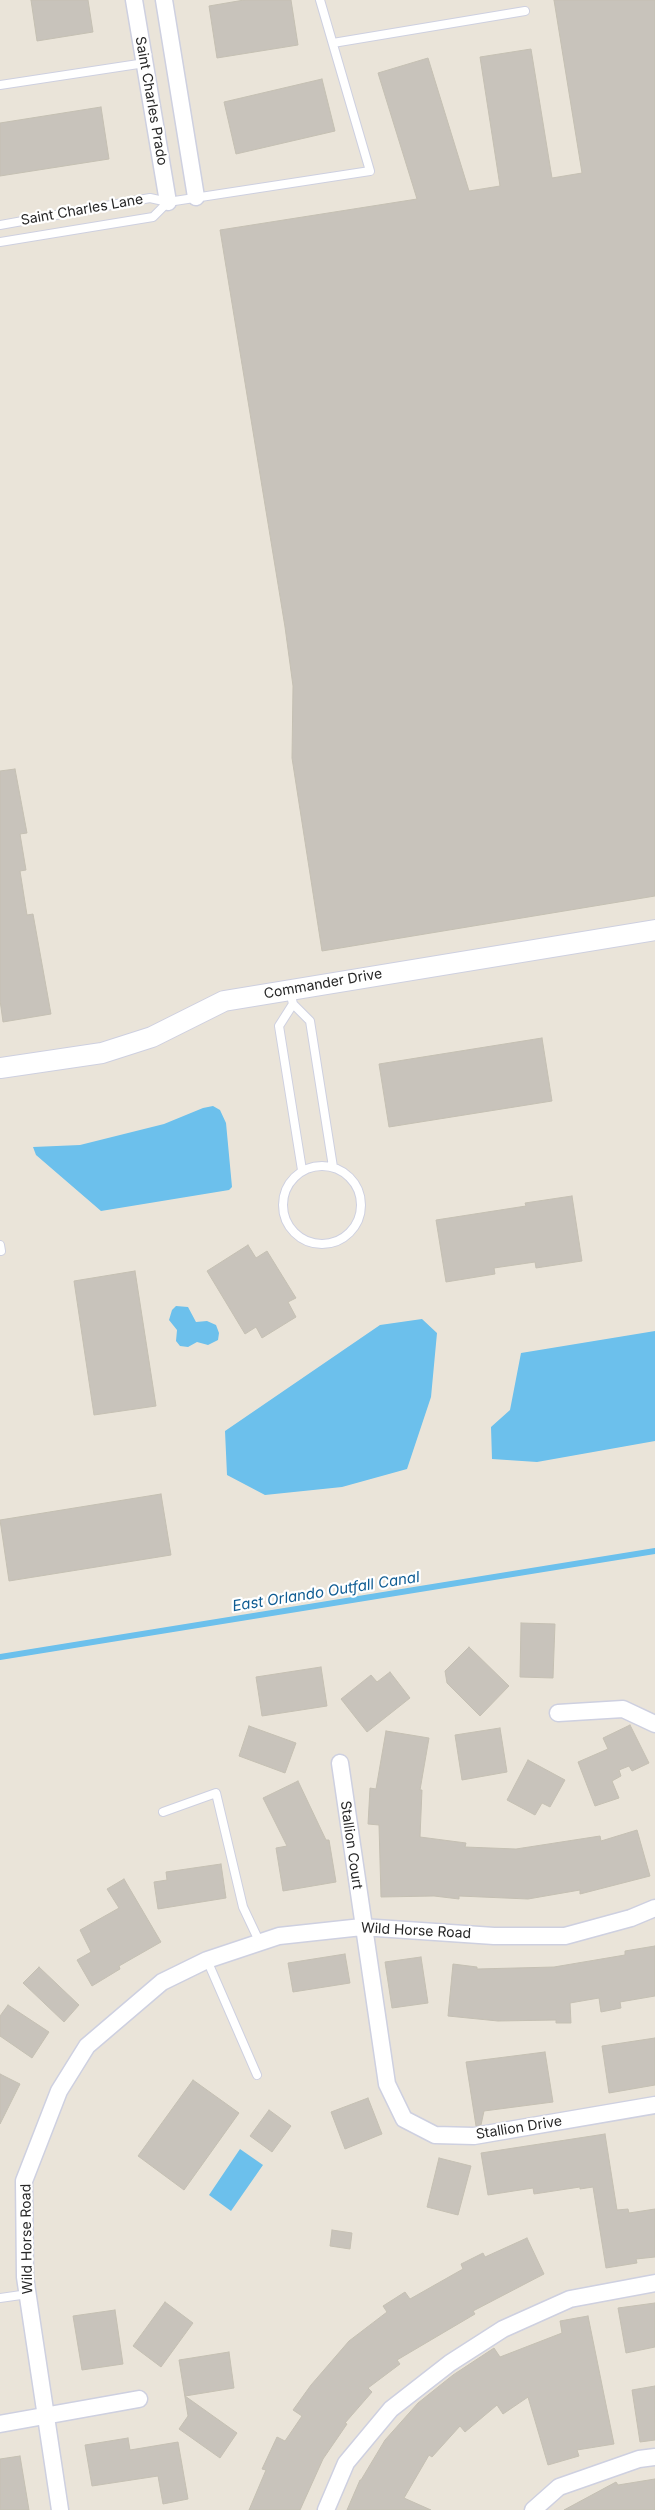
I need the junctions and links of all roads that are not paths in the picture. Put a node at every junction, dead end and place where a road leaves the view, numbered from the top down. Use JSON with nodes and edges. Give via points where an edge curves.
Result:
{"nodes":[{"id":1,"x":134,"y":0,"type":"edge"},
{"id":2,"x":164,"y":0,"type":"edge"},
{"id":3,"x":320,"y":0,"type":"edge"},
{"id":4,"x":525,"y":11,"type":"dead end"},
{"id":5,"x":333,"y":43,"type":"junction"},
{"id":6,"x":144,"y":62,"type":"junction"},
{"id":7,"x":0,"y":85,"type":"edge"},
{"id":8,"x":196,"y":197,"type":"junction"},
{"id":9,"x":168,"y":202,"type":"junction"},
{"id":10,"x":0,"y":225,"type":"edge"},
{"id":11,"x":0,"y":242,"type":"edge"},
{"id":12,"x":655,"y":930,"type":"edge"},
{"id":13,"x":292,"y":997,"type":"junction"},
{"id":14,"x":0,"y":1068,"type":"edge"},
{"id":15,"x":333,"y":1167,"type":"junction"},
{"id":16,"x":302,"y":1170,"type":"junction"},
{"id":17,"x":558,"y":1713,"type":"dead end"},
{"id":18,"x":655,"y":1724,"type":"edge"},
{"id":19,"x":340,"y":1763,"type":"dead end"},
{"id":20,"x":163,"y":1812,"type":"dead end"},
{"id":21,"x":655,"y":1908,"type":"edge"},
{"id":22,"x":362,"y":1927,"type":"junction"},
{"id":23,"x":260,"y":1943,"type":"junction"},
{"id":24,"x":207,"y":1960,"type":"junction"},
{"id":25,"x":257,"y":2076,"type":"dead end"},
{"id":26,"x":655,"y":2105,"type":"edge"},
{"id":27,"x":655,"y":2283,"type":"edge"},
{"id":28,"x":28,"y":2294,"type":"junction"},
{"id":29,"x":0,"y":2298,"type":"edge"},
{"id":30,"x":139,"y":2399,"type":"dead end"},
{"id":31,"x":45,"y":2415,"type":"junction"},
{"id":32,"x":0,"y":2424,"type":"edge"},
{"id":33,"x":655,"y":2457,"type":"edge"},
{"id":34,"x":60,"y":2510,"type":"edge"},
{"id":35,"x":326,"y":2510,"type":"edge"},
{"id":36,"x":533,"y":2510,"type":"edge"}],
"edges":[{"from":1,"to":6,"type":"street","name":"Saint Charles Prado"},
{"from":2,"to":8,"type":"street","name":"Saint Charles Prado"},
{"from":3,"to":5,"type":"lane"},
{"from":4,"to":5,"type":"lane"},
{"from":5,"to":8,"type":"lane","via":[[370,171]]},
{"from":6,"to":7,"type":"lane"},
{"from":6,"to":9,"type":"street","name":"Saint Charles Prado"},
{"from":8,"to":9,"type":"lane"},
{"from":9,"to":10,"type":"lane","name":"Saint Charles Lane","via":[[150,198]]},
{"from":9,"to":11,"type":"lane","name":"Saint Charles Lane","via":[[153,217]]},
{"from":12,"to":13,"type":"street","name":"Commander Drive"},
{"from":13,"to":14,"type":"street","name":"Commander Drive","via":[[224,1001],[152,1037],[102,1053]]},
{"from":13,"to":15,"type":"lane","via":[[310,1021]]},
{"from":13,"to":16,"type":"lane","via":[[279,1026]]},
{"from":15,"to":16,"type":"lane","via":[[314,1166]]},
{"from":15,"to":16,"type":"lane","via":[[350,1177],[357,1188],[360,1213],[355,1226],[346,1235],[335,1242],[322,1244],[297,1236],[286,1222],[282,1196],[292,1178]]},
{"from":17,"to":18,"type":"street","via":[[623,1709]]},
{"from":19,"to":22,"type":"street","name":"Stallion Court"},
{"from":20,"to":23,"type":"lane","via":[[216,1793],[242,1907]]},
{"from":21,"to":22,"type":"street","name":"Wild Horse Road","via":[[565,1936],[494,1936]]},
{"from":22,"to":23,"type":"street","name":"Wild Horse Road","via":[[279,1936]]},
{"from":22,"to":26,"type":"street","name":"Stallion Drive","via":[[387,2084],[404,2119],[435,2135],[474,2136]]},
{"from":23,"to":24,"type":"street","name":"Wild Horse Road"},
{"from":24,"to":25,"type":"lane"},
{"from":24,"to":28,"type":"street","name":"Wild Horse Road","via":[[162,1982],[113,2022],[87,2046],[60,2091],[24,2181]]},
{"from":27,"to":35,"type":"street","via":[[570,2299],[503,2329],[450,2363],[391,2409],[346,2463]]},
{"from":28,"to":29,"type":"lane"},
{"from":28,"to":31,"type":"street","name":"Wild Horse Road"},
{"from":30,"to":31,"type":"street"},
{"from":31,"to":32,"type":"street"},
{"from":31,"to":34,"type":"street","name":"Wild Horse Road"},
{"from":33,"to":36,"type":"street","via":[[639,2459],[559,2487]]}]}
